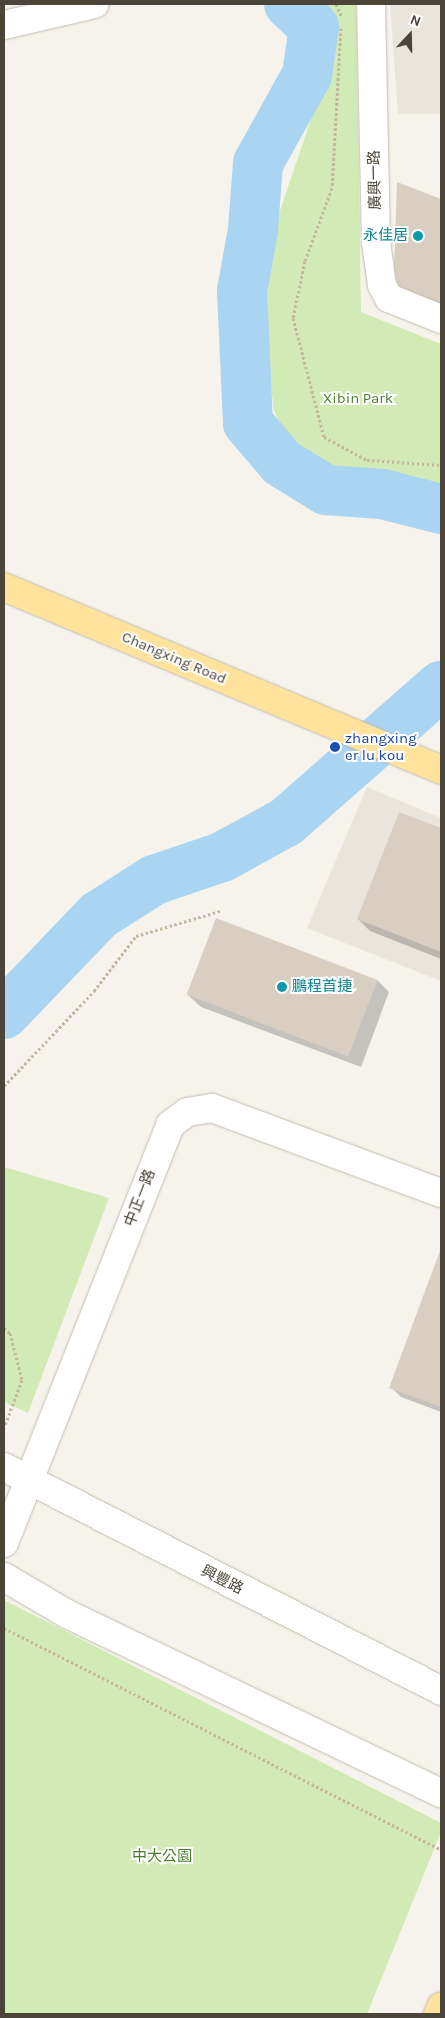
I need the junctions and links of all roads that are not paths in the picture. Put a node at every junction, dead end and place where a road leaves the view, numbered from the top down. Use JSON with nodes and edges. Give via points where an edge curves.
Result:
{"nodes":[{"id":1,"x":95,"y":4,"type":"edge"},
{"id":2,"x":371,"y":4,"type":"edge"},
{"id":3,"x":4,"y":25,"type":"edge"},
{"id":4,"x":441,"y":319,"type":"edge"},
{"id":5,"x":4,"y":586,"type":"edge"},
{"id":6,"x":441,"y":770,"type":"edge"},
{"id":7,"x":441,"y":1193,"type":"edge"},
{"id":8,"x":4,"y":1467,"type":"edge"},
{"id":9,"x":29,"y":1482,"type":"junction"},
{"id":10,"x":4,"y":1543,"type":"edge"},
{"id":11,"x":4,"y":1577,"type":"edge"},
{"id":12,"x":441,"y":1690,"type":"edge"},
{"id":13,"x":441,"y":1793,"type":"edge"},
{"id":14,"x":441,"y":2007,"type":"edge"},
{"id":15,"x":438,"y":2014,"type":"edge"}],
"edges":[{"from":1,"to":3,"type":"street"},
{"from":2,"to":4,"type":"street","name":"廣興一路","via":[[376,242],[382,285],[389,298]]},
{"from":5,"to":6,"type":"main road","name":"Changxing Road"},
{"from":7,"to":9,"type":"street","name":"中正一路","via":[[220,1110],[187,1112],[170,1125],[158,1153]]},
{"from":8,"to":9,"type":"street","name":"興豐路"},
{"from":9,"to":10,"type":"street","name":"中正一路"},
{"from":9,"to":12,"type":"street","name":"興豐路"},
{"from":11,"to":13,"type":"street","via":[[67,1614]]},
{"from":14,"to":15,"type":"main road"}]}
